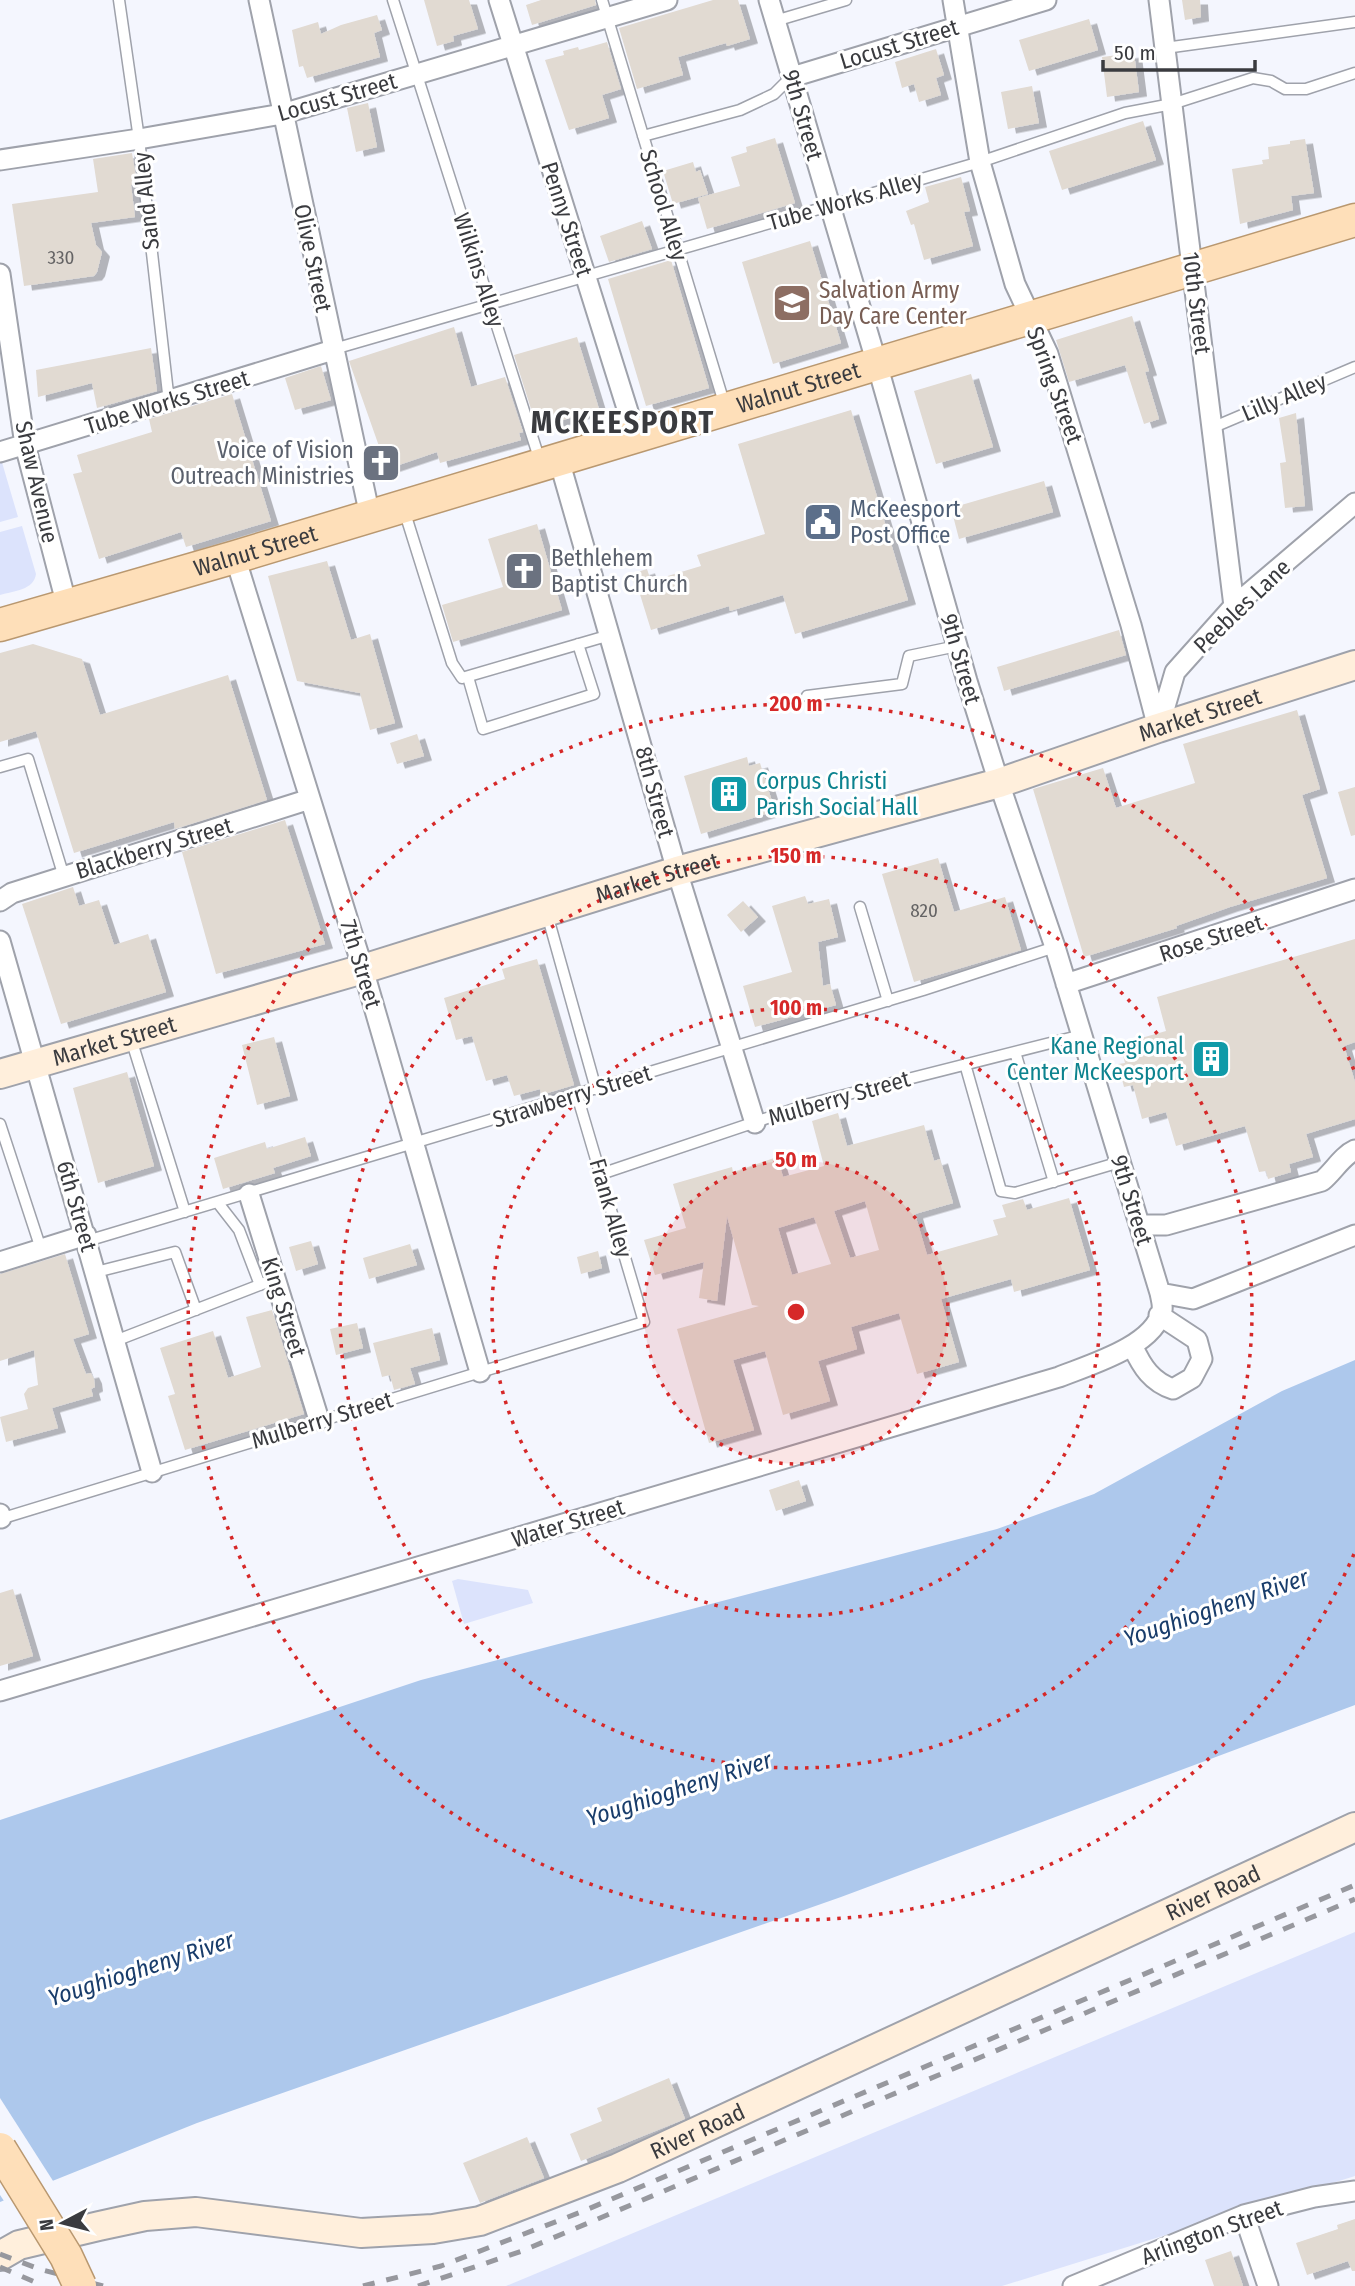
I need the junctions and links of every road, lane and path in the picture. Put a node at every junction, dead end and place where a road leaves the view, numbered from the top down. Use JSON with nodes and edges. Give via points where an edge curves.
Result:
{"nodes":[{"id":1,"x":119,"y":0,"type":"edge"},
{"id":2,"x":259,"y":0,"type":"edge"},
{"id":3,"x":393,"y":0,"type":"edge"},
{"id":4,"x":499,"y":0,"type":"edge"},
{"id":5,"x":667,"y":0,"type":"edge"},
{"id":6,"x":769,"y":0,"type":"edge"},
{"id":7,"x":846,"y":0,"type":"edge"},
{"id":8,"x":953,"y":0,"type":"edge"},
{"id":9,"x":1046,"y":0,"type":"edge"},
{"id":10,"x":1159,"y":0,"type":"edge"},
{"id":11,"x":605,"y":9,"type":"edge"},
{"id":12,"x":775,"y":21,"type":"junction"},
{"id":13,"x":1355,"y":22,"type":"edge"},
{"id":14,"x":957,"y":26,"type":"junction"},
{"id":15,"x":512,"y":46,"type":"junction"},
{"id":16,"x":1165,"y":48,"type":"junction"},
{"id":17,"x":1355,"y":74,"type":"edge"},
{"id":18,"x":417,"y":75,"type":"junction"},
{"id":19,"x":792,"y":77,"type":"junction"},
{"id":20,"x":1172,"y":104,"type":"junction"},
{"id":21,"x":282,"y":114,"type":"junction"},
{"id":22,"x":643,"y":136,"type":"junction"},
{"id":23,"x":139,"y":139,"type":"junction"},
{"id":24,"x":0,"y":160,"type":"edge"},
{"id":25,"x":979,"y":162,"type":"junction"},
{"id":26,"x":829,"y":206,"type":"junction"},
{"id":27,"x":1355,"y":220,"type":"edge"},
{"id":28,"x":678,"y":250,"type":"junction"},
{"id":29,"x":1193,"y":270,"type":"junction"},
{"id":30,"x":0,"y":274,"type":"edge"},
{"id":31,"x":586,"y":276,"type":"junction"},
{"id":32,"x":490,"y":304,"type":"junction"},
{"id":33,"x":1030,"y":317,"type":"junction"},
{"id":34,"x":333,"y":350,"type":"junction"},
{"id":35,"x":877,"y":364,"type":"junction"},
{"id":36,"x":1355,"y":367,"type":"edge"},
{"id":37,"x":169,"y":402,"type":"junction"},
{"id":38,"x":726,"y":410,"type":"junction"},
{"id":39,"x":1214,"y":427,"type":"junction"},
{"id":40,"x":636,"y":437,"type":"junction"},
{"id":41,"x":25,"y":445,"type":"junction"},
{"id":42,"x":0,"y":452,"type":"edge"},
{"id":43,"x":550,"y":463,"type":"junction"},
{"id":44,"x":1355,"y":503,"type":"edge"},
{"id":45,"x":403,"y":506,"type":"junction"},
{"id":46,"x":370,"y":516,"type":"junction"},
{"id":47,"x":235,"y":557,"type":"junction"},
{"id":48,"x":67,"y":606,"type":"junction"},
{"id":49,"x":1234,"y":606,"type":"junction"},
{"id":50,"x":0,"y":625,"type":"edge"},
{"id":51,"x":610,"y":635,"type":"junction"},
{"id":52,"x":578,"y":644,"type":"junction"},
{"id":53,"x":957,"y":646,"type":"junction"},
{"id":54,"x":1355,"y":665,"type":"edge"},
{"id":55,"x":468,"y":677,"type":"junction"},
{"id":56,"x":807,"y":696,"type":"dead end"},
{"id":57,"x":1158,"y":728,"type":"junction"},
{"id":58,"x":0,"y":767,"type":"edge"},
{"id":59,"x":999,"y":783,"type":"junction"},
{"id":60,"x":310,"y":799,"type":"junction"},
{"id":61,"x":677,"y":872,"type":"junction"},
{"id":62,"x":64,"y":877,"type":"junction"},
{"id":63,"x":1355,"y":889,"type":"edge"},
{"id":64,"x":0,"y":901,"type":"edge"},
{"id":65,"x":860,"y":907,"type":"dead end"},
{"id":66,"x":547,"y":912,"type":"junction"},
{"id":67,"x":0,"y":941,"type":"edge"},
{"id":68,"x":1055,"y":947,"type":"junction"},
{"id":69,"x":363,"y":969,"type":"junction"},
{"id":70,"x":1066,"y":984,"type":"junction"},
{"id":71,"x":888,"y":1000,"type":"junction"},
{"id":72,"x":1082,"y":1035,"type":"junction"},
{"id":73,"x":130,"y":1036,"type":"junction"},
{"id":74,"x":733,"y":1047,"type":"junction"},
{"id":75,"x":1015,"y":1052,"type":"junction"},
{"id":76,"x":36,"y":1063,"type":"junction"},
{"id":77,"x":965,"y":1064,"type":"junction"},
{"id":78,"x":0,"y":1074,"type":"edge"},
{"id":79,"x":596,"y":1089,"type":"junction"},
{"id":80,"x":577,"y":1095,"type":"junction"},
{"id":81,"x":755,"y":1123,"type":"junction"},
{"id":82,"x":0,"y":1124,"type":"edge"},
{"id":83,"x":414,"y":1144,"type":"junction"},
{"id":84,"x":1355,"y":1150,"type":"edge"},
{"id":85,"x":1120,"y":1161,"type":"junction"},
{"id":86,"x":601,"y":1174,"type":"junction"},
{"id":87,"x":1054,"y":1182,"type":"junction"},
{"id":88,"x":249,"y":1194,"type":"junction"},
{"id":89,"x":218,"y":1203,"type":"junction"},
{"id":90,"x":186,"y":1212,"type":"junction"},
{"id":91,"x":1140,"y":1225,"type":"junction"},
{"id":92,"x":1355,"y":1235,"type":"edge"},
{"id":93,"x":87,"y":1238,"type":"junction"},
{"id":94,"x":41,"y":1249,"type":"junction"},
{"id":95,"x":0,"y":1262,"type":"edge"},
{"id":96,"x":96,"y":1272,"type":"junction"},
{"id":97,"x":268,"y":1282,"type":"junction"},
{"id":98,"x":1160,"y":1293,"type":"junction"},
{"id":99,"x":196,"y":1310,"type":"junction"},
{"id":100,"x":1159,"y":1315,"type":"junction"},
{"id":101,"x":644,"y":1322,"type":"joint"},
{"id":102,"x":115,"y":1341,"type":"junction"},
{"id":103,"x":1133,"y":1347,"type":"junction"},
{"id":104,"x":480,"y":1372,"type":"junction"},
{"id":105,"x":319,"y":1420,"type":"junction"},
{"id":106,"x":152,"y":1472,"type":"junction"},
{"id":107,"x":0,"y":1517,"type":"edge"},
{"id":108,"x":0,"y":1691,"type":"edge"},
{"id":109,"x":1355,"y":1827,"type":"edge"},
{"id":110,"x":0,"y":2150,"type":"edge"},
{"id":111,"x":1355,"y":2191,"type":"edge"},
{"id":112,"x":1244,"y":2215,"type":"junction"},
{"id":113,"x":0,"y":2256,"type":"edge"},
{"id":114,"x":80,"y":2286,"type":"edge"},
{"id":115,"x":1073,"y":2286,"type":"edge"},
{"id":116,"x":1268,"y":2286,"type":"edge"}],
"edges":[{"from":1,"to":23,"type":"lane","name":"Sand Alley"},
{"from":2,"to":21,"type":"street","name":"Olive Street"},
{"from":3,"to":18,"type":"lane","name":"Wilkins Alley"},
{"from":4,"to":15,"type":"street","name":"Penny Street"},
{"from":5,"to":11,"type":"street","name":"Locust Street"},
{"from":6,"to":12,"type":"street","name":"9th Street"},
{"from":7,"to":12,"type":"lane"},
{"from":8,"to":14,"type":"street","name":"Spring Street"},
{"from":9,"to":14,"type":"street","name":"Locust Street"},
{"from":10,"to":16,"type":"street","name":"10th Street"},
{"from":11,"to":15,"type":"street","name":"Locust Street"},
{"from":11,"to":22,"type":"lane","name":"School Alley"},
{"from":12,"to":19,"type":"street","name":"9th Street"},
{"from":13,"to":16,"type":"lane"},
{"from":14,"to":19,"type":"street","name":"Locust Street"},
{"from":14,"to":25,"type":"street","name":"Spring Street"},
{"from":15,"to":18,"type":"street","name":"Locust Street"},
{"from":15,"to":31,"type":"street","name":"Penny Street"},
{"from":16,"to":20,"type":"street","name":"10th Street"},
{"from":17,"to":20,"type":"lane","name":"Tube Works Alley","via":[[1306,89],[1285,89],[1253,78]]},
{"from":18,"to":21,"type":"street","name":"Locust Street"},
{"from":18,"to":32,"type":"lane","name":"Wilkins Alley"},
{"from":19,"to":22,"type":"lane","via":[[774,94],[740,110]]},
{"from":19,"to":26,"type":"street","name":"9th Street"},
{"from":20,"to":25,"type":"lane","name":"Tube Works Alley","via":[[1125,113]]},
{"from":20,"to":29,"type":"street","name":"10th Street"},
{"from":21,"to":23,"type":"street","name":"Locust Street"},
{"from":21,"to":34,"type":"street","name":"Olive Street"},
{"from":22,"to":28,"type":"lane","name":"School Alley"},
{"from":23,"to":24,"type":"street","name":"Locust Street"},
{"from":23,"to":37,"type":"lane","name":"Sand Alley"},
{"from":25,"to":26,"type":"lane","name":"Tube Works Alley"},
{"from":25,"to":33,"type":"street","name":"Spring Street","via":[[1015,284]]},
{"from":26,"to":28,"type":"lane","name":"Tube Works Alley"},
{"from":26,"to":35,"type":"street","name":"9th Street"},
{"from":27,"to":29,"type":"main road","name":"Walnut Street"},
{"from":28,"to":31,"type":"lane","name":"Tube Works Alley"},
{"from":28,"to":38,"type":"lane","name":"School Alley"},
{"from":29,"to":33,"type":"main road","name":"Walnut Street"},
{"from":29,"to":39,"type":"street","name":"10th Street"},
{"from":30,"to":41,"type":"street","name":"Shaw Avenue"},
{"from":31,"to":32,"type":"lane","name":"Tube Works Alley"},
{"from":31,"to":40,"type":"street","name":"Penny Street"},
{"from":32,"to":34,"type":"lane","name":"Tube Works Alley"},
{"from":32,"to":43,"type":"lane","name":"Wilkins Alley"},
{"from":33,"to":35,"type":"main road","name":"Walnut Street"},
{"from":33,"to":57,"type":"street","name":"Spring Street","via":[[1048,354]]},
{"from":34,"to":37,"type":"street","name":"Tube Works Street"},
{"from":34,"to":46,"type":"street","name":"Olive Street"},
{"from":35,"to":38,"type":"main road","name":"Walnut Street"},
{"from":35,"to":53,"type":"street","name":"9th Street"},
{"from":36,"to":39,"type":"lane","name":"Lilly Alley"},
{"from":37,"to":41,"type":"street","name":"Tube Works Street"},
{"from":38,"to":40,"type":"main road","name":"Walnut Street"},
{"from":39,"to":49,"type":"street","name":"10th Street"},
{"from":40,"to":43,"type":"main road","name":"Walnut Street"},
{"from":41,"to":42,"type":"street","name":"Tube Works Street"},
{"from":41,"to":48,"type":"street","name":"Shaw Avenue"},
{"from":43,"to":45,"type":"main road","name":"Walnut Street"},
{"from":43,"to":51,"type":"street","name":"8th Street"},
{"from":44,"to":49,"type":"street","name":"Peebles Lane"},
{"from":45,"to":46,"type":"main road","name":"Walnut Street"},
{"from":45,"to":55,"type":"lane","via":[[452,663],[462,678]]},
{"from":46,"to":47,"type":"main road","name":"Walnut Street"},
{"from":47,"to":48,"type":"main road","name":"Walnut Street"},
{"from":47,"to":60,"type":"street","name":"7th Street"},
{"from":48,"to":50,"type":"main road","name":"Walnut Street"},
{"from":49,"to":57,"type":"street","name":"Peebles Lane","via":[[1175,672]]},
{"from":51,"to":52,"type":"lane"},
{"from":51,"to":61,"type":"street","name":"8th Street"},
{"from":52,"to":55,"type":"lane"},
{"from":52,"to":55,"type":"lane","via":[[594,694],[483,729]]},
{"from":53,"to":56,"type":"lane","via":[[909,656],[902,684]]},
{"from":53,"to":59,"type":"street","name":"9th Street"},
{"from":54,"to":57,"type":"street","name":"Market Street"},
{"from":57,"to":59,"type":"street","name":"Market Street"},
{"from":58,"to":62,"type":"lane","via":[[28,759]]},
{"from":59,"to":61,"type":"street","name":"Market Street"},
{"from":59,"to":68,"type":"street","name":"9th Street"},
{"from":60,"to":62,"type":"street","name":"Blackberry Street"},
{"from":60,"to":69,"type":"street","name":"7th Street"},
{"from":61,"to":66,"type":"street","name":"Market Street"},
{"from":61,"to":74,"type":"street","name":"8th Street"},
{"from":62,"to":64,"type":"street","name":"Blackberry Street"},
{"from":63,"to":70,"type":"street","name":"Rose Street"},
{"from":65,"to":71,"type":"lane"},
{"from":66,"to":69,"type":"street","name":"Market Street"},
{"from":66,"to":79,"type":"lane"},
{"from":67,"to":76,"type":"street","name":"6th Street"},
{"from":68,"to":70,"type":"street","name":"9th Street"},
{"from":68,"to":71,"type":"lane","name":"Strawberry Street"},
{"from":69,"to":73,"type":"street","name":"Market Street"},
{"from":69,"to":83,"type":"street","name":"7th Street"},
{"from":70,"to":72,"type":"street","name":"9th Street"},
{"from":71,"to":74,"type":"lane","name":"Strawberry Street"},
{"from":72,"to":75,"type":"lane","name":"Mulberry Street"},
{"from":72,"to":85,"type":"street","name":"9th Street"},
{"from":73,"to":76,"type":"street","name":"Market Street"},
{"from":73,"to":90,"type":"lane"},
{"from":74,"to":79,"type":"lane","name":"Strawberry Street"},
{"from":74,"to":81,"type":"street","name":"8th Street"},
{"from":75,"to":77,"type":"lane","name":"Mulberry Street"},
{"from":75,"to":87,"type":"lane"},
{"from":76,"to":78,"type":"street","name":"Market Street"},
{"from":76,"to":93,"type":"street","name":"6th Street"},
{"from":77,"to":81,"type":"lane","name":"Mulberry Street","via":[[809,1104]]},
{"from":77,"to":87,"type":"lane","via":[[1001,1191],[1015,1194]]},
{"from":79,"to":80,"type":"lane","name":"Strawberry Street"},
{"from":80,"to":83,"type":"lane","name":"Strawberry Street"},
{"from":80,"to":86,"type":"lane","name":"Frank Alley"},
{"from":81,"to":86,"type":"lane","name":"Mulberry Street"},
{"from":82,"to":94,"type":"lane"},
{"from":83,"to":88,"type":"lane","name":"Strawberry Street"},
{"from":83,"to":104,"type":"street","name":"7th Street"},
{"from":84,"to":91,"type":"street","via":[[1322,1181],[1166,1225]]},
{"from":85,"to":87,"type":"lane"},
{"from":85,"to":91,"type":"street","name":"9th Street"},
{"from":86,"to":101,"type":"lane","name":"Frank Alley"},
{"from":88,"to":89,"type":"lane","name":"Strawberry Street"},
{"from":88,"to":97,"type":"street","name":"King Street"},
{"from":89,"to":90,"type":"lane","name":"Strawberry Street"},
{"from":89,"to":97,"type":"lane"},
{"from":90,"to":93,"type":"lane","name":"Strawberry Street"},
{"from":91,"to":98,"type":"street","name":"9th Street"},
{"from":92,"to":98,"type":"street","via":[[1193,1299]]},
{"from":93,"to":94,"type":"street","name":"Strawberry Street"},
{"from":93,"to":96,"type":"street","name":"6th Street"},
{"from":94,"to":95,"type":"street","name":"Strawberry Street"},
{"from":96,"to":99,"type":"lane","via":[[175,1252]]},
{"from":96,"to":102,"type":"street","name":"6th Street"},
{"from":97,"to":99,"type":"lane"},
{"from":97,"to":105,"type":"street","name":"King Street"},
{"from":98,"to":100,"type":"street","name":"9th Street"},
{"from":99,"to":102,"type":"lane"},
{"from":100,"to":103,"type":"street"},
{"from":100,"to":103,"type":"street","via":[[1197,1340],[1202,1359],[1192,1378],[1173,1389],[1160,1384],[1141,1367]]},
{"from":101,"to":104,"type":"lane","name":"Mulberry Street"},
{"from":102,"to":106,"type":"street","name":"6th Street"},
{"from":103,"to":108,"type":"street","name":"Water Street","via":[[1059,1377]]},
{"from":104,"to":105,"type":"lane","name":"Mulberry Street"},
{"from":105,"to":106,"type":"lane","name":"Mulberry Street"},
{"from":106,"to":107,"type":"lane","name":"Mulberry Street"},
{"from":109,"to":113,"type":"street","name":"River Road","via":[[618,2168],[480,2221],[433,2230],[362,2233],[171,2214],[19,2245]]},
{"from":110,"to":114,"type":"main road","bridge":true},
{"from":111,"to":112,"type":"street","name":"Arlington Street"},
{"from":112,"to":115,"type":"street","name":"Arlington Street"},
{"from":112,"to":116,"type":"street"}]}
